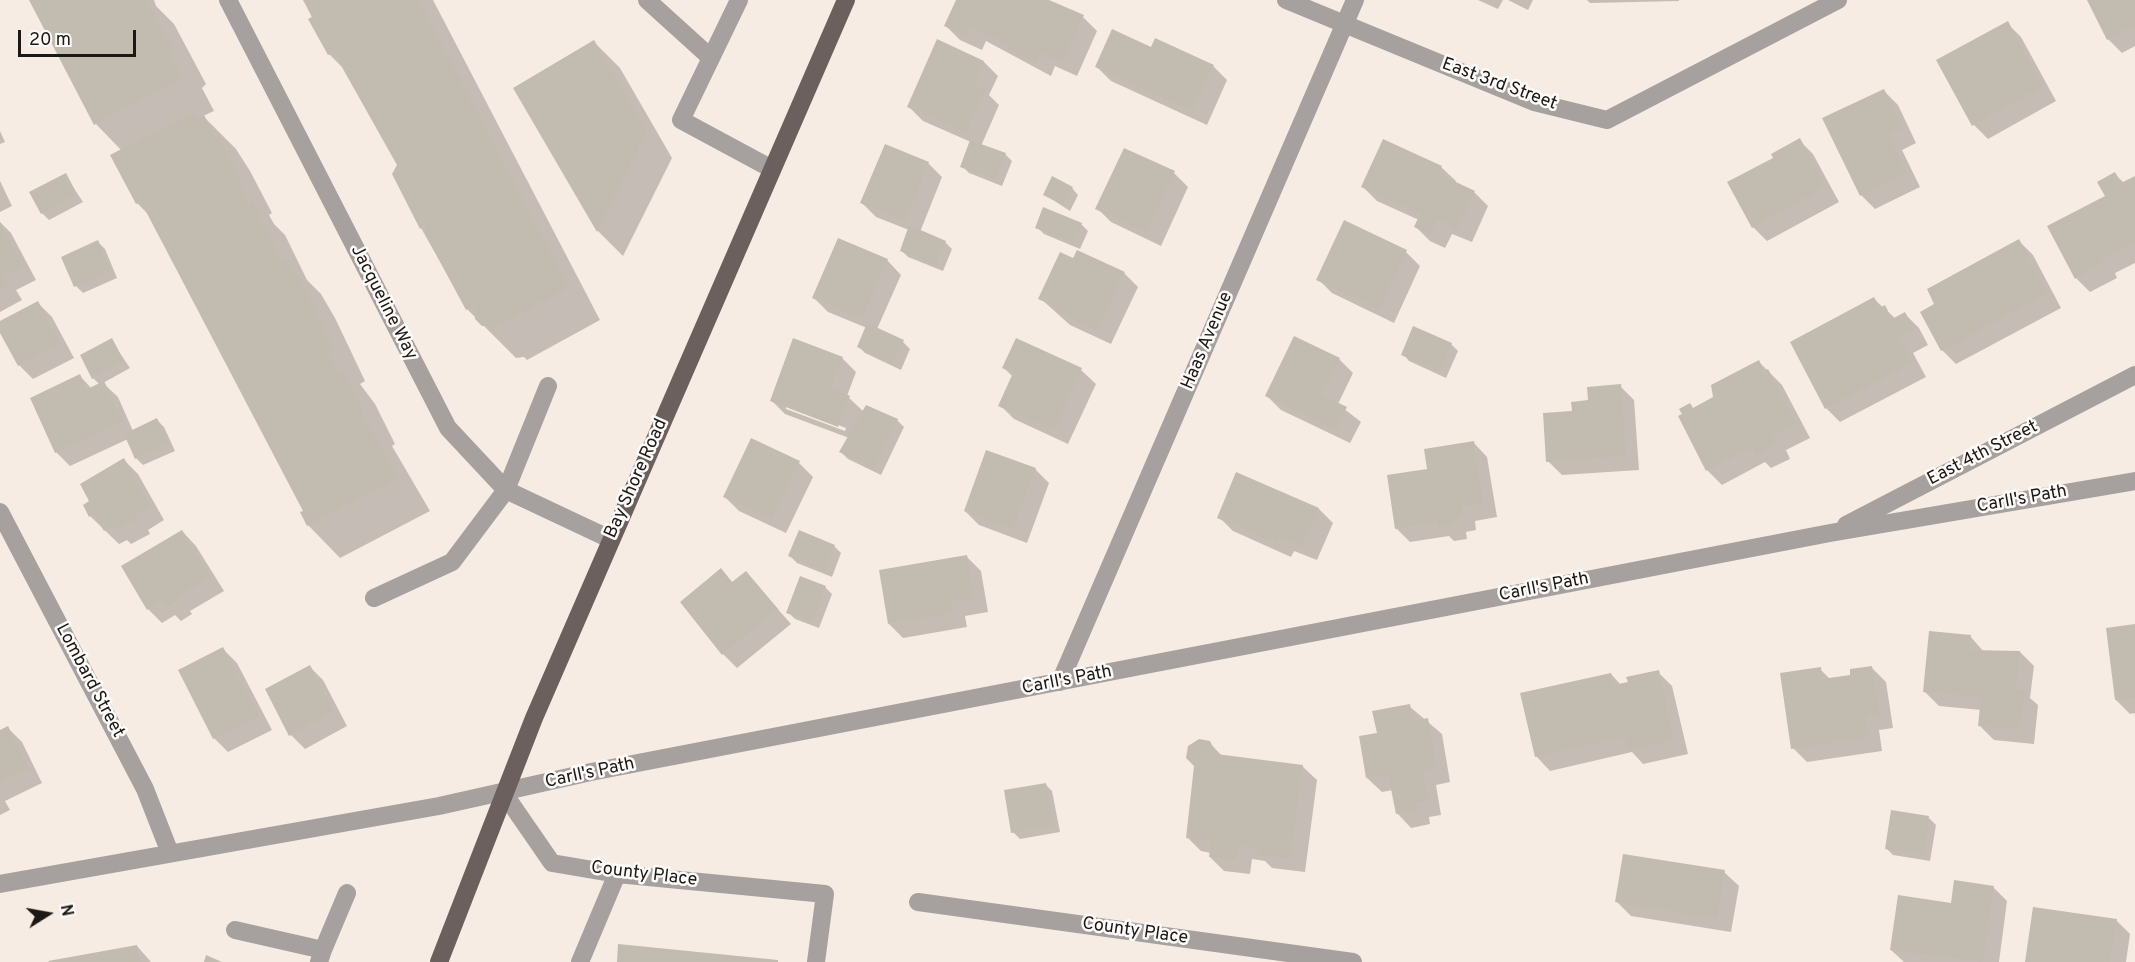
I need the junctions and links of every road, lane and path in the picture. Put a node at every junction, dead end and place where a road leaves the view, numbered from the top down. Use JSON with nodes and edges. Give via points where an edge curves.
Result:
{"nodes":[{"id":1,"x":228,"y":0,"type":"edge"},
{"id":2,"x":647,"y":0,"type":"edge"},
{"id":3,"x":739,"y":0,"type":"edge"},
{"id":4,"x":846,"y":0,"type":"edge"},
{"id":5,"x":1286,"y":0,"type":"edge"},
{"id":6,"x":1355,"y":0,"type":"edge"},
{"id":7,"x":1838,"y":0,"type":"edge"},
{"id":8,"x":1345,"y":25,"type":"junction"},
{"id":9,"x":711,"y":58,"type":"junction"},
{"id":10,"x":772,"y":169,"type":"junction"},
{"id":11,"x":2135,"y":375,"type":"edge"},
{"id":12,"x":548,"y":386,"type":"dead end"},
{"id":13,"x":2135,"y":481,"type":"edge"},
{"id":14,"x":506,"y":490,"type":"junction"},
{"id":15,"x":0,"y":512,"type":"edge"},
{"id":16,"x":1830,"y":533,"type":"junction"},
{"id":17,"x":610,"y":539,"type":"junction"},
{"id":18,"x":374,"y":598,"type":"dead end"},
{"id":19,"x":1060,"y":682,"type":"junction"},
{"id":20,"x":503,"y":792,"type":"junction"},
{"id":21,"x":170,"y":853,"type":"junction"},
{"id":22,"x":617,"y":874,"type":"junction"},
{"id":23,"x":0,"y":884,"type":"edge"},
{"id":24,"x":347,"y":893,"type":"dead end"},
{"id":25,"x":918,"y":902,"type":"dead end"},
{"id":26,"x":235,"y":930,"type":"dead end"},
{"id":27,"x":321,"y":956,"type":"edge"},
{"id":28,"x":439,"y":962,"type":"edge"},
{"id":29,"x":580,"y":962,"type":"edge"},
{"id":30,"x":816,"y":962,"type":"edge"},
{"id":31,"x":1353,"y":962,"type":"edge"}],
"edges":[{"from":1,"to":14,"type":"street","name":"Jacqueline Way","via":[[448,428]]},
{"from":2,"to":9,"type":"street"},
{"from":3,"to":9,"type":"street"},
{"from":4,"to":10,"type":"main road","name":"Bay Shore Road"},
{"from":5,"to":8,"type":"street","name":"East 3rd Street"},
{"from":6,"to":8,"type":"street","name":"Haas Avenue"},
{"from":7,"to":8,"type":"street","name":"East 3rd Street","via":[[1607,120],[1534,102]]},
{"from":8,"to":19,"type":"street","name":"Haas Avenue"},
{"from":9,"to":10,"type":"street","via":[[681,120]]},
{"from":10,"to":17,"type":"main road","name":"Bay Shore Road"},
{"from":11,"to":16,"type":"street","name":"East 4th Street"},
{"from":12,"to":14,"type":"street"},
{"from":13,"to":16,"type":"street","name":"Carll's Path"},
{"from":14,"to":17,"type":"street","name":"Jacqueline Way"},
{"from":14,"to":18,"type":"street","via":[[452,562]]},
{"from":15,"to":21,"type":"street","name":"Lombard Street","via":[[145,789]]},
{"from":16,"to":19,"type":"street","name":"Carll's Path"},
{"from":17,"to":20,"type":"main road","name":"Bay Shore Road"},
{"from":19,"to":20,"type":"street","name":"Carll's Path"},
{"from":20,"to":21,"type":"street","name":"Carll's Path"},
{"from":20,"to":22,"type":"street","name":"County Place","via":[[552,863]]},
{"from":20,"to":28,"type":"main road","name":"Bay Shore Road"},
{"from":21,"to":23,"type":"street","name":"Carll's Path"},
{"from":22,"to":29,"type":"street"},
{"from":22,"to":30,"type":"street","name":"County Place","via":[[825,894]]},
{"from":24,"to":27,"type":"street"},
{"from":25,"to":31,"type":"street","name":"County Place"},
{"from":26,"to":27,"type":"street"}]}
